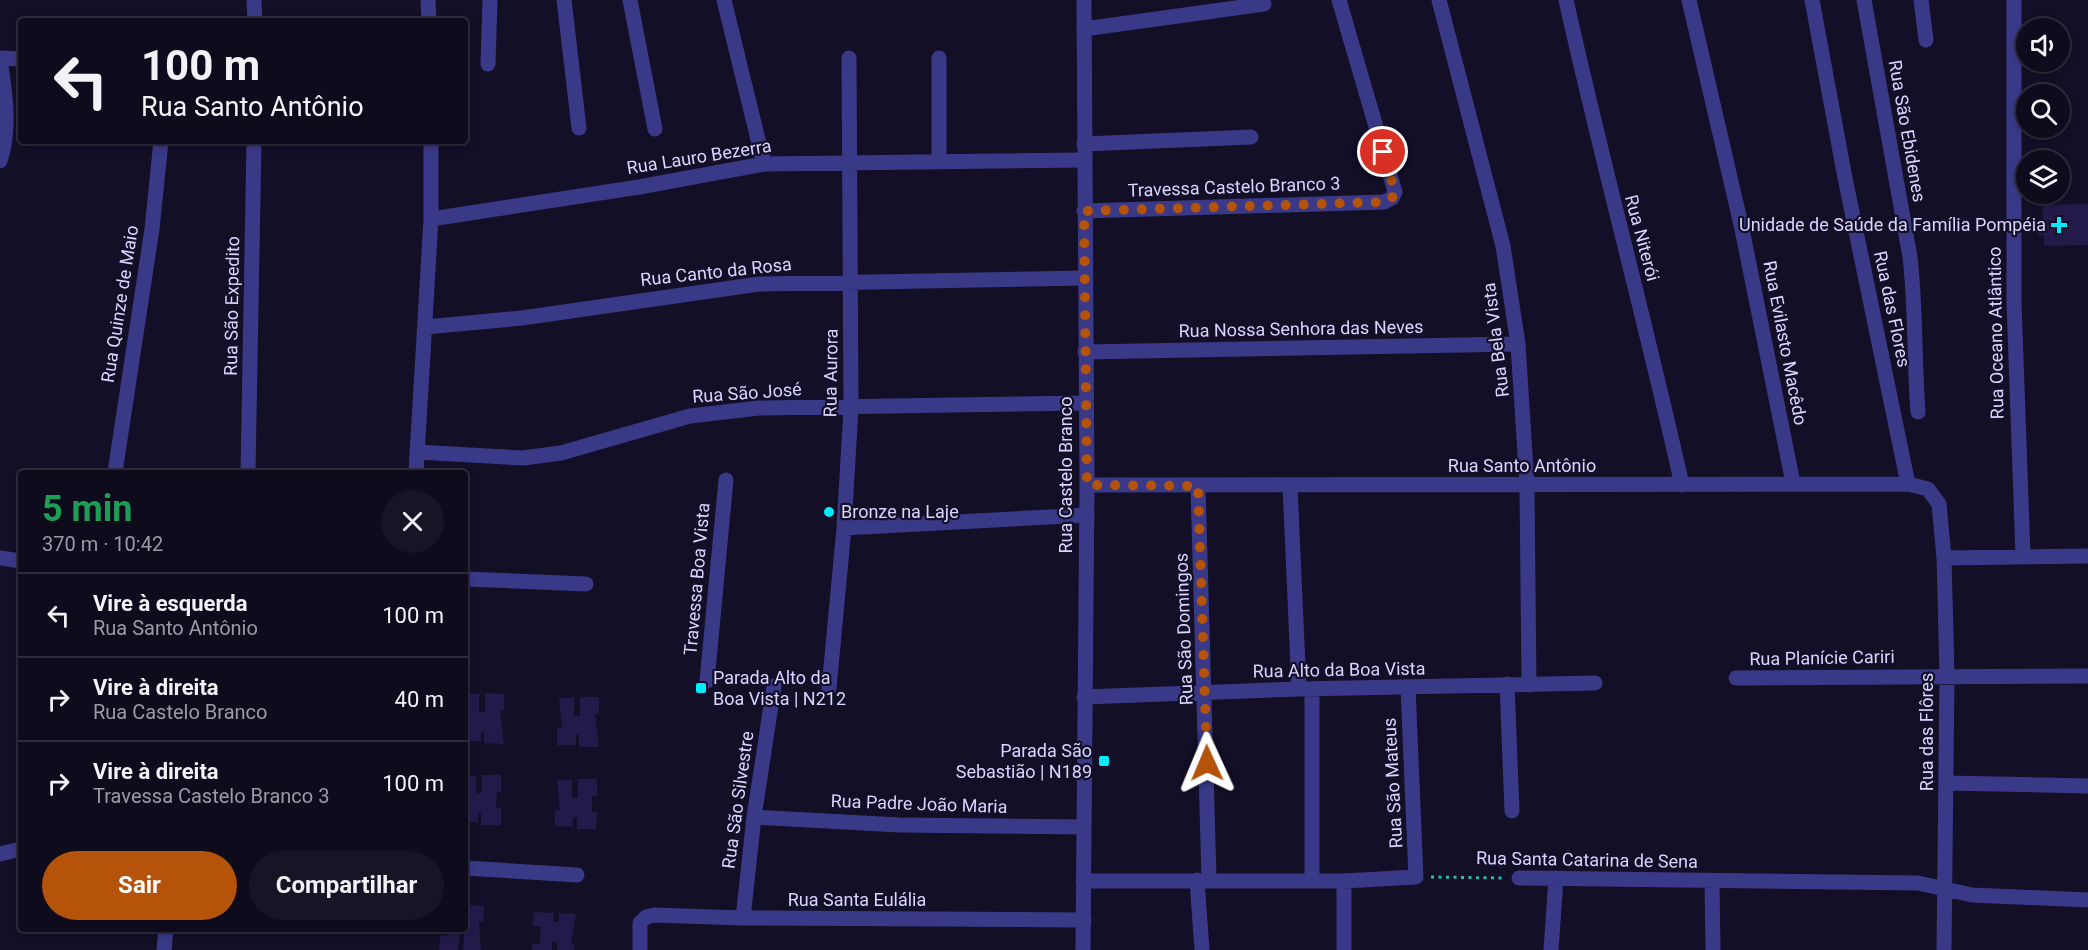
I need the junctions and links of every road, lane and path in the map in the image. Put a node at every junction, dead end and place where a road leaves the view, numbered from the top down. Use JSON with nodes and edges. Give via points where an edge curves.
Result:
{"nodes":[{"id":1,"x":255,"y":0,"type":"edge"},
{"id":2,"x":428,"y":0,"type":"edge"},
{"id":3,"x":490,"y":0,"type":"edge"},
{"id":4,"x":564,"y":0,"type":"edge"},
{"id":5,"x":630,"y":0,"type":"edge"},
{"id":6,"x":724,"y":0,"type":"edge"},
{"id":7,"x":1084,"y":0,"type":"edge"},
{"id":8,"x":1339,"y":0,"type":"edge"},
{"id":9,"x":1439,"y":0,"type":"edge"},
{"id":10,"x":1566,"y":0,"type":"edge"},
{"id":11,"x":1689,"y":0,"type":"edge"},
{"id":12,"x":1812,"y":0,"type":"edge"},
{"id":13,"x":1864,"y":0,"type":"edge"},
{"id":14,"x":1921,"y":0,"type":"edge"},
{"id":15,"x":2014,"y":0,"type":"edge"},
{"id":16,"x":1264,"y":4,"type":"dead end"},
{"id":17,"x":255,"y":18,"type":"edge"},
{"id":18,"x":429,"y":18,"type":"edge"},
{"id":19,"x":1084,"y":29,"type":"junction"},
{"id":20,"x":1926,"y":40,"type":"dead end"},
{"id":21,"x":0,"y":58,"type":"edge"},
{"id":22,"x":849,"y":58,"type":"dead end"},
{"id":23,"x":939,"y":58,"type":"dead end"},
{"id":24,"x":18,"y":59,"type":"edge"},
{"id":25,"x":488,"y":64,"type":"dead end"},
{"id":26,"x":579,"y":128,"type":"dead end"},
{"id":27,"x":655,"y":129,"type":"dead end"},
{"id":28,"x":1251,"y":137,"type":"dead end"},
{"id":29,"x":161,"y":144,"type":"edge"},
{"id":30,"x":254,"y":144,"type":"edge"},
{"id":31,"x":431,"y":144,"type":"edge"},
{"id":32,"x":1084,"y":144,"type":"junction"},
{"id":33,"x":939,"y":160,"type":"junction"},
{"id":34,"x":1084,"y":160,"type":"junction"},
{"id":35,"x":0,"y":161,"type":"edge"},
{"id":36,"x":850,"y":161,"type":"junction"},
{"id":37,"x":764,"y":164,"type":"junction"},
{"id":38,"x":1084,"y":211,"type":"junction"},
{"id":39,"x":432,"y":219,"type":"junction"},
{"id":40,"x":1085,"y":278,"type":"junction"},
{"id":41,"x":851,"y":281,"type":"junction"},
{"id":42,"x":426,"y":327,"type":"junction"},
{"id":43,"x":1518,"y":344,"type":"junction"},
{"id":44,"x":1086,"y":352,"type":"junction"},
{"id":45,"x":1086,"y":403,"type":"junction"},
{"id":46,"x":850,"y":408,"type":"junction"},
{"id":47,"x":1918,"y":412,"type":"dead end"},
{"id":48,"x":417,"y":452,"type":"junction"},
{"id":49,"x":115,"y":470,"type":"edge"},
{"id":50,"x":248,"y":470,"type":"edge"},
{"id":51,"x":416,"y":470,"type":"edge"},
{"id":52,"x":726,"y":480,"type":"dead end"},
{"id":53,"x":1793,"y":483,"type":"junction"},
{"id":54,"x":1908,"y":484,"type":"junction"},
{"id":55,"x":1087,"y":485,"type":"junction"},
{"id":56,"x":1682,"y":485,"type":"junction"},
{"id":57,"x":1198,"y":486,"type":"junction"},
{"id":58,"x":1290,"y":486,"type":"junction"},
{"id":59,"x":1527,"y":486,"type":"junction"},
{"id":60,"x":1940,"y":514,"type":"joint"},
{"id":61,"x":1087,"y":515,"type":"junction"},
{"id":62,"x":844,"y":528,"type":"junction"},
{"id":63,"x":2023,"y":556,"type":"junction"},
{"id":64,"x":2088,"y":556,"type":"edge"},
{"id":65,"x":0,"y":558,"type":"edge"},
{"id":66,"x":1944,"y":558,"type":"junction"},
{"id":67,"x":18,"y":561,"type":"edge"},
{"id":68,"x":468,"y":579,"type":"edge"},
{"id":69,"x":586,"y":584,"type":"dead end"},
{"id":70,"x":1947,"y":675,"type":"junction"},
{"id":71,"x":2088,"y":676,"type":"edge"},
{"id":72,"x":1736,"y":678,"type":"dead end"},
{"id":73,"x":707,"y":681,"type":"dead end"},
{"id":74,"x":1596,"y":683,"type":"dead end"},
{"id":75,"x":1506,"y":684,"type":"junction"},
{"id":76,"x":1529,"y":685,"type":"junction"},
{"id":77,"x":774,"y":686,"type":"dead end"},
{"id":78,"x":829,"y":688,"type":"dead end"},
{"id":79,"x":1408,"y":688,"type":"junction"},
{"id":80,"x":1305,"y":689,"type":"junction"},
{"id":81,"x":1205,"y":694,"type":"junction"},
{"id":82,"x":1084,"y":697,"type":"junction"},
{"id":83,"x":1947,"y":783,"type":"junction"},
{"id":84,"x":2088,"y":786,"type":"edge"},
{"id":85,"x":1512,"y":811,"type":"dead end"},
{"id":86,"x":754,"y":817,"type":"junction"},
{"id":87,"x":1083,"y":827,"type":"junction"},
{"id":88,"x":18,"y":850,"type":"edge"},
{"id":89,"x":0,"y":855,"type":"edge"},
{"id":90,"x":468,"y":868,"type":"edge"},
{"id":91,"x":577,"y":875,"type":"dead end"},
{"id":92,"x":1416,"y":877,"type":"junction"},
{"id":93,"x":1519,"y":878,"type":"joint"},
{"id":94,"x":1556,"y":878,"type":"junction"},
{"id":95,"x":1312,"y":879,"type":"junction"},
{"id":96,"x":1083,"y":880,"type":"junction"},
{"id":97,"x":1203,"y":880,"type":"junction"},
{"id":98,"x":1344,"y":881,"type":"junction"},
{"id":99,"x":1712,"y":882,"type":"junction"},
{"id":100,"x":1946,"y":890,"type":"junction"},
{"id":101,"x":2088,"y":900,"type":"edge"},
{"id":102,"x":743,"y":918,"type":"junction"},
{"id":103,"x":1084,"y":920,"type":"junction"},
{"id":104,"x":166,"y":932,"type":"edge"},
{"id":105,"x":164,"y":950,"type":"edge"},
{"id":106,"x":640,"y":950,"type":"edge"},
{"id":107,"x":1083,"y":950,"type":"edge"},
{"id":108,"x":1202,"y":950,"type":"edge"},
{"id":109,"x":1344,"y":950,"type":"edge"},
{"id":110,"x":1551,"y":950,"type":"edge"},
{"id":111,"x":1713,"y":950,"type":"edge"},
{"id":112,"x":1944,"y":950,"type":"edge"}],
"edges":[{"from":1,"to":17,"type":"street"},
{"from":2,"to":18,"type":"street"},
{"from":3,"to":25,"type":"street"},
{"from":4,"to":26,"type":"street"},
{"from":5,"to":27,"type":"street"},
{"from":6,"to":37,"type":"street"},
{"from":7,"to":19,"type":"street","name":"Rua Castelo Branco"},
{"from":8,"to":38,"type":"street","name":"Travessa Castelo Branco 3","via":[[1395,192],[1392,198],[1384,202]]},
{"from":9,"to":43,"type":"street","name":"Rua Bela Vista","via":[[1503,246]]},
{"from":10,"to":56,"type":"street","name":"Rua Niterói"},
{"from":11,"to":53,"type":"street","name":"Rua Evilasto Macêdo","via":[[1742,229]]},
{"from":12,"to":54,"type":"street","name":"Rua das Flores"},
{"from":13,"to":47,"type":"street","name":"Rua São Ebidenes","via":[[1910,257]]},
{"from":14,"to":20,"type":"street"},
{"from":15,"to":63,"type":"street","name":"Rua Oceano Atlântico","via":[[2014,302]]},
{"from":16,"to":19,"type":"street"},
{"from":19,"to":32,"type":"street","name":"Rua Castelo Branco"},
{"from":21,"to":24,"type":"street"},
{"from":21,"to":35,"type":"street","via":[[6,105]]},
{"from":22,"to":36,"type":"street","name":"Rua Aurora"},
{"from":23,"to":33,"type":"street"},
{"from":28,"to":32,"type":"street"},
{"from":29,"to":49,"type":"street","name":"Rua Quinze de Maio","via":[[152,229]]},
{"from":30,"to":50,"type":"street","name":"Rua São Expedito"},
{"from":31,"to":39,"type":"street"},
{"from":32,"to":34,"type":"street","name":"Rua Castelo Branco"},
{"from":33,"to":34,"type":"street","name":"Rua Lauro Bezerra"},
{"from":33,"to":36,"type":"street","name":"Rua Lauro Bezerra"},
{"from":34,"to":38,"type":"street","name":"Rua Castelo Branco"},
{"from":36,"to":37,"type":"street","name":"Rua Lauro Bezerra"},
{"from":36,"to":41,"type":"street","name":"Rua Aurora"},
{"from":37,"to":39,"type":"street","name":"Rua Lauro Bezerra"},
{"from":38,"to":40,"type":"street","name":"Rua Castelo Branco"},
{"from":39,"to":42,"type":"street"},
{"from":40,"to":41,"type":"street","name":"Rua Canto da Rosa"},
{"from":40,"to":44,"type":"street","name":"Rua Castelo Branco"},
{"from":41,"to":42,"type":"street","name":"Rua Canto da Rosa","via":[[759,284],[522,318]]},
{"from":41,"to":46,"type":"street","name":"Rua Aurora"},
{"from":42,"to":48,"type":"street"},
{"from":43,"to":44,"type":"street","name":"Rua Nossa Senhora das Neves"},
{"from":43,"to":59,"type":"street","name":"Rua Bela Vista"},
{"from":44,"to":45,"type":"street","name":"Rua Castelo Branco"},
{"from":45,"to":46,"type":"street","name":"Rua São José"},
{"from":45,"to":55,"type":"street","name":"Rua Castelo Branco"},
{"from":46,"to":48,"type":"street","name":"Rua São José","via":[[759,408],[690,416],[561,453],[523,458]]},
{"from":46,"to":62,"type":"street","name":"Rua Aurora"},
{"from":48,"to":51,"type":"street"},
{"from":52,"to":73,"type":"street","name":"Travessa Boa Vista"},
{"from":53,"to":54,"type":"street","name":"Rua Santo Antônio"},
{"from":53,"to":56,"type":"street","name":"Rua Santo Antônio"},
{"from":54,"to":60,"type":"street","name":"Rua Santo Antônio","via":[[1928,489],[1939,504]]},
{"from":55,"to":57,"type":"street","name":"Rua Santo Antônio"},
{"from":55,"to":61,"type":"street","name":"Rua Castelo Branco"},
{"from":56,"to":59,"type":"street","name":"Rua Santo Antônio"},
{"from":57,"to":58,"type":"street","name":"Rua Santo Antônio"},
{"from":57,"to":81,"type":"street","name":"Rua São Domingos"},
{"from":58,"to":59,"type":"street","name":"Rua Santo Antônio"},
{"from":58,"to":80,"type":"street"},
{"from":59,"to":76,"type":"street","name":"Rua Bela Vista"},
{"from":60,"to":66,"type":"street","name":"Rua das Flôres"},
{"from":61,"to":62,"type":"street"},
{"from":61,"to":82,"type":"street","name":"Rua Castelo Branco"},
{"from":62,"to":78,"type":"street","name":"Rua Aurora"},
{"from":63,"to":64,"type":"street"},
{"from":63,"to":66,"type":"street","via":[[2004,560]]},
{"from":65,"to":67,"type":"street"},
{"from":66,"to":70,"type":"street","name":"Rua das Flôres"},
{"from":68,"to":69,"type":"street"},
{"from":70,"to":71,"type":"street","name":"Rua Planície Cariri"},
{"from":70,"to":72,"type":"street","name":"Rua Planície Cariri"},
{"from":70,"to":83,"type":"street","name":"Rua das Flôres"},
{"from":74,"to":76,"type":"street","name":"Rua Alto da Boa Vista"},
{"from":75,"to":76,"type":"street","name":"Rua Alto da Boa Vista"},
{"from":75,"to":79,"type":"street","name":"Rua Alto da Boa Vista"},
{"from":75,"to":85,"type":"street"},
{"from":77,"to":86,"type":"street","name":"Rua São Silvestre"},
{"from":79,"to":80,"type":"street","name":"Rua Alto da Boa Vista"},
{"from":79,"to":92,"type":"street","name":"Rua São Mateus"},
{"from":80,"to":81,"type":"street","name":"Rua Alto da Boa Vista"},
{"from":80,"to":95,"type":"street"},
{"from":81,"to":82,"type":"street","name":"Rua Alto da Boa Vista"},
{"from":81,"to":97,"type":"street","name":"Rua São Domingos"},
{"from":82,"to":87,"type":"street","name":"Rua Castelo Branco"},
{"from":83,"to":84,"type":"street"},
{"from":83,"to":100,"type":"street","name":"Rua das Flôres"},
{"from":86,"to":87,"type":"street","name":"Rua Padre João Maria","via":[[899,825]]},
{"from":86,"to":102,"type":"street","name":"Rua São Silvestre"},
{"from":87,"to":96,"type":"street","name":"Rua Castelo Branco"},
{"from":88,"to":89,"type":"street"},
{"from":90,"to":91,"type":"street"},
{"from":92,"to":93,"type":"path","name":"Rua Santa Catarina de Sena"},
{"from":92,"to":98,"type":"street"},
{"from":93,"to":94,"type":"street","name":"Rua Santa Catarina de Sena"},
{"from":94,"to":99,"type":"street","name":"Rua Santa Catarina de Sena"},
{"from":94,"to":110,"type":"street"},
{"from":95,"to":97,"type":"street"},
{"from":95,"to":98,"type":"street"},
{"from":96,"to":97,"type":"street"},
{"from":96,"to":103,"type":"street","name":"Rua Castelo Branco"},
{"from":97,"to":108,"type":"street","name":"Rua São Domingos"},
{"from":98,"to":109,"type":"street"},
{"from":99,"to":100,"type":"street","name":"Rua Santa Catarina de Sena","via":[[1918,883]]},
{"from":99,"to":111,"type":"street"},
{"from":100,"to":101,"type":"street","name":"Rua Santa Catarina de Sena","via":[[1972,896]]},
{"from":100,"to":112,"type":"street","name":"Rua das Flôres"},
{"from":102,"to":103,"type":"street","name":"Rua Santa Eulália"},
{"from":102,"to":106,"type":"street","name":"Rua Santa Eulália","via":[[646,917],[640,923]]},
{"from":103,"to":107,"type":"street","name":"Rua Castelo Branco"},
{"from":104,"to":105,"type":"street"}]}
